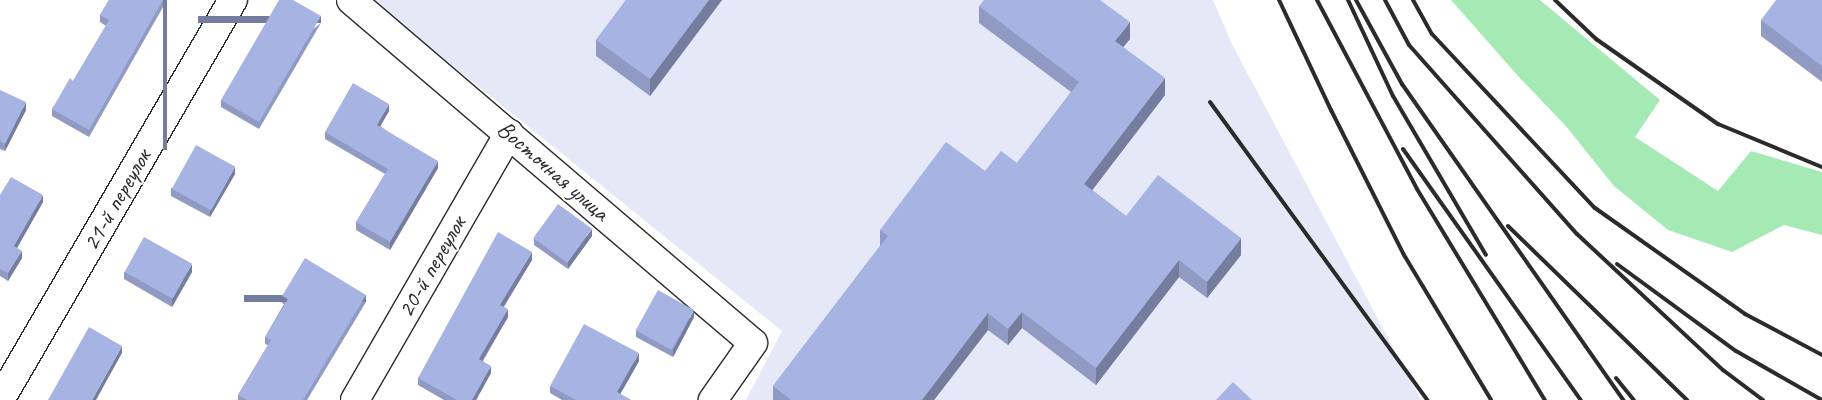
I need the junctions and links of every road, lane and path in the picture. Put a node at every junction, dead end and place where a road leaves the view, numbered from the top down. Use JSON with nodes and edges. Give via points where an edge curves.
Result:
{"nodes":[{"id":1,"x":233,"y":0,"type":"edge"},
{"id":2,"x":351,"y":0,"type":"edge"},
{"id":3,"x":509,"y":133,"type":"junction"},
{"id":4,"x":0,"y":400,"type":"edge"},
{"id":5,"x":355,"y":400,"type":"edge"},
{"id":6,"x":713,"y":400,"type":"edge"}],
"edges":[{"from":1,"to":4,"type":"street","name":"21-й переулок"},
{"from":2,"to":3,"type":"street","name":"Восточная улица"},
{"from":3,"to":5,"type":"street","name":"20-й переулок"},
{"from":3,"to":6,"type":"street","name":"Восточная улица","via":[[753,342]]}]}
